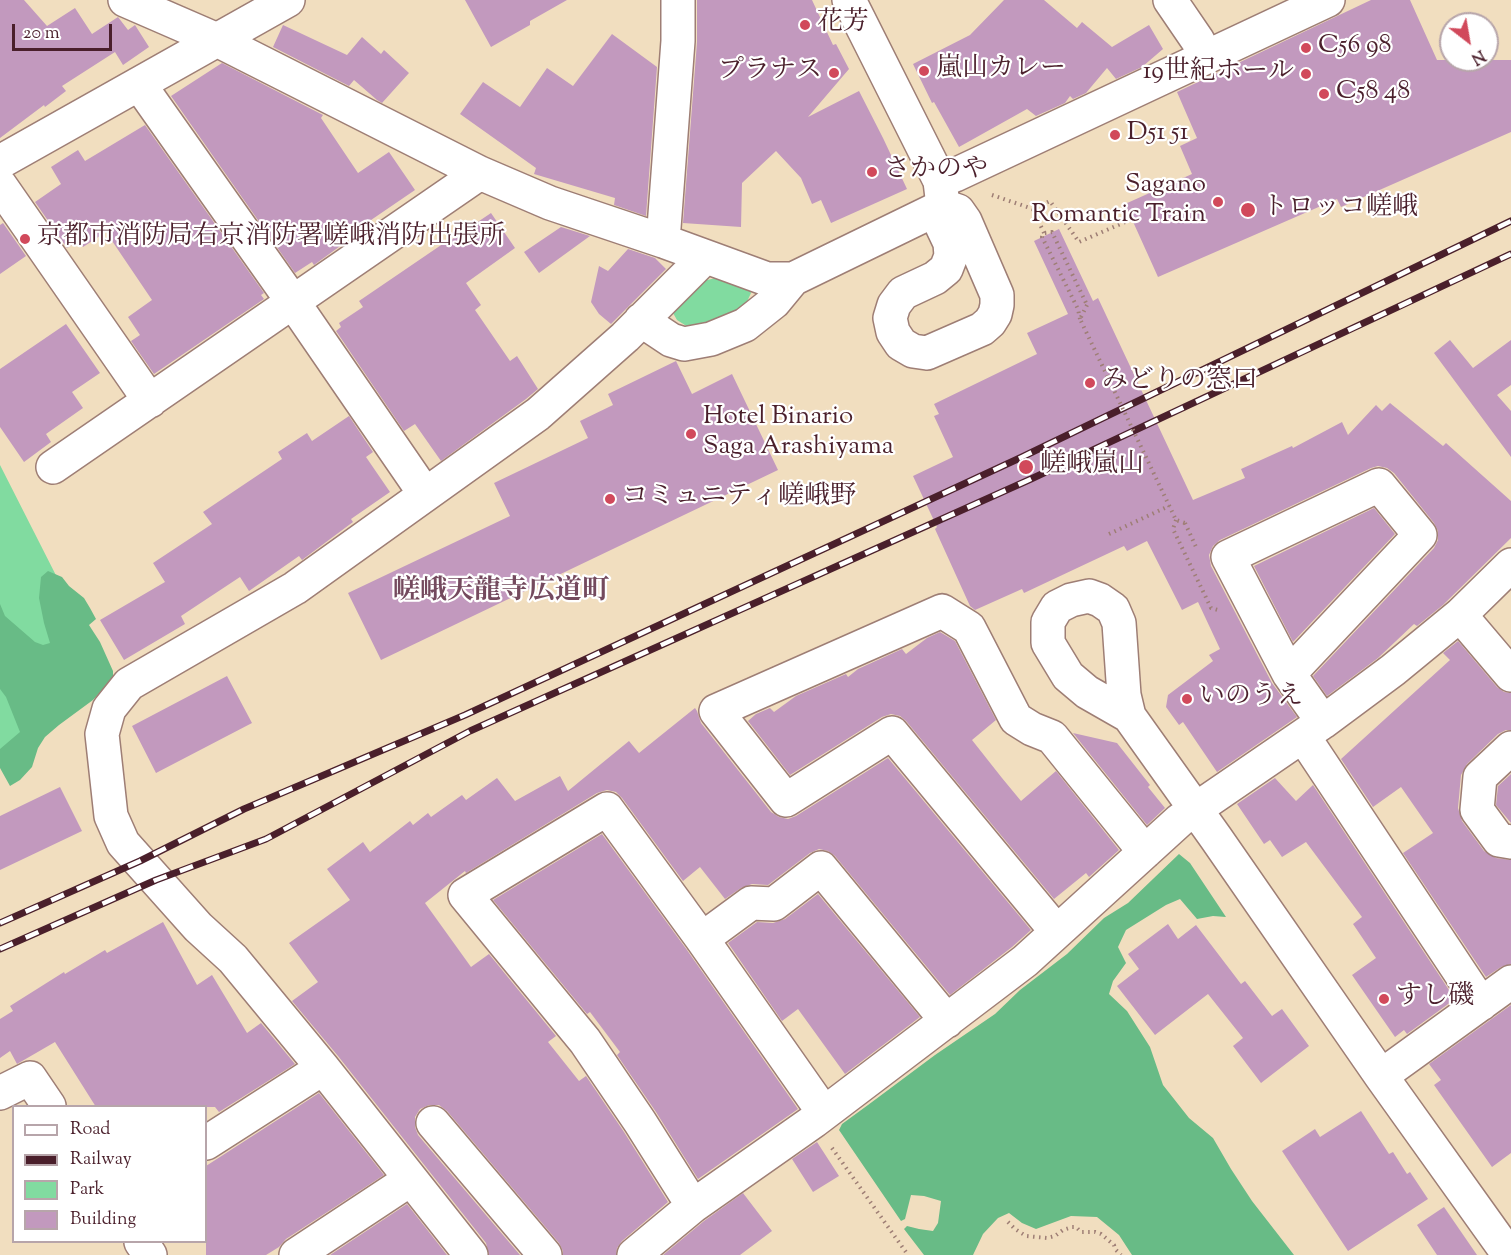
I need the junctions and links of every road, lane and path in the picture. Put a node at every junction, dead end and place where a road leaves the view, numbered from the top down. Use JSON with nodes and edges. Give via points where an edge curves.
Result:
{"nodes":[{"id":1,"x":125,"y":0,"type":"edge"},
{"id":2,"x":288,"y":0,"type":"edge"},
{"id":3,"x":678,"y":0,"type":"edge"},
{"id":4,"x":849,"y":0,"type":"edge"},
{"id":5,"x":1170,"y":0,"type":"edge"},
{"id":6,"x":1328,"y":0,"type":"edge"},
{"id":7,"x":217,"y":40,"type":"junction"},
{"id":8,"x":1198,"y":41,"type":"dead end"},
{"id":9,"x":139,"y":84,"type":"junction"},
{"id":10,"x":0,"y":162,"type":"edge"},
{"id":11,"x":480,"y":173,"type":"junction"},
{"id":12,"x":0,"y":185,"type":"edge"},
{"id":13,"x":941,"y":194,"type":"junction"},
{"id":14,"x":1132,"y":219,"type":"dead end"},
{"id":15,"x":1044,"y":233,"type":"junction"},
{"id":16,"x":663,"y":241,"type":"junction"},
{"id":17,"x":705,"y":256,"type":"junction"},
{"id":18,"x":793,"y":279,"type":"junction"},
{"id":19,"x":293,"y":302,"type":"junction"},
{"id":20,"x":1080,"y":319,"type":"junction"},
{"id":21,"x":641,"y":320,"type":"junction"},
{"id":22,"x":150,"y":401,"type":"junction"},
{"id":23,"x":53,"y":467,"type":"dead end"},
{"id":24,"x":425,"y":494,"type":"junction"},
{"id":25,"x":1169,"y":506,"type":"junction"},
{"id":26,"x":1176,"y":520,"type":"junction"},
{"id":27,"x":1185,"y":523,"type":"dead end"},
{"id":28,"x":1109,"y":534,"type":"dead end"},
{"id":29,"x":1511,"y":565,"type":"edge"},
{"id":30,"x":1211,"y":608,"type":"dead end"},
{"id":31,"x":1460,"y":615,"type":"junction"},
{"id":32,"x":1289,"y":674,"type":"junction"},
{"id":33,"x":1511,"y":675,"type":"edge"},
{"id":34,"x":1129,"y":716,"type":"dead end"},
{"id":35,"x":1313,"y":729,"type":"junction"},
{"id":36,"x":1511,"y":748,"type":"edge"},
{"id":37,"x":1196,"y":809,"type":"junction"},
{"id":38,"x":1511,"y":842,"type":"edge"},
{"id":39,"x":1145,"y":852,"type":"junction"},
{"id":40,"x":1057,"y":932,"type":"junction"},
{"id":41,"x":702,"y":939,"type":"junction"},
{"id":42,"x":1511,"y":982,"type":"edge"},
{"id":43,"x":1481,"y":1004,"type":"junction"},
{"id":44,"x":948,"y":1021,"type":"junction"},
{"id":45,"x":323,"y":1068,"type":"junction"},
{"id":46,"x":1381,"y":1076,"type":"junction"},
{"id":47,"x":0,"y":1093,"type":"edge"},
{"id":48,"x":49,"y":1105,"type":"edge"},
{"id":49,"x":819,"y":1117,"type":"junction"},
{"id":50,"x":434,"y":1123,"type":"dead end"},
{"id":51,"x":207,"y":1142,"type":"edge"},
{"id":52,"x":411,"y":1179,"type":"junction"},
{"id":53,"x":693,"y":1206,"type":"junction"},
{"id":54,"x":1008,"y":1222,"type":"dead end"},
{"id":55,"x":297,"y":1255,"type":"edge"},
{"id":56,"x":471,"y":1255,"type":"edge"},
{"id":57,"x":545,"y":1255,"type":"edge"},
{"id":58,"x":634,"y":1255,"type":"edge"},
{"id":59,"x":908,"y":1255,"type":"edge"},
{"id":60,"x":1120,"y":1255,"type":"edge"},
{"id":61,"x":1509,"y":1255,"type":"edge"}],
"edges":[{"from":1,"to":7,"type":"street"},
{"from":2,"to":7,"type":"street"},
{"from":3,"to":16,"type":"street"},
{"from":4,"to":13,"type":"street"},
{"from":5,"to":8,"type":"street"},
{"from":6,"to":13,"type":"street","via":[[955,175]]},
{"from":7,"to":9,"type":"street"},
{"from":7,"to":11,"type":"street"},
{"from":9,"to":10,"type":"street"},
{"from":9,"to":19,"type":"street"},
{"from":11,"to":16,"type":"street","via":[[550,203]]},
{"from":11,"to":19,"type":"street"},
{"from":12,"to":22,"type":"street"},
{"from":13,"to":18,"type":"street"},
{"from":14,"to":15,"type":"path","via":[[1079,242],[1050,201],[1033,209]]},
{"from":15,"to":20,"type":"path","via":[[1042,237]]},
{"from":15,"to":20,"type":"path","bridge":true,"via":[[1052,232],[1087,305]]},
{"from":16,"to":17,"type":"street"},
{"from":17,"to":18,"type":"street","via":[[767,279]]},
{"from":17,"to":21,"type":"street"},
{"from":18,"to":21,"type":"street","via":[[774,302],[745,325],[711,339],[684,344],[670,340]]},
{"from":19,"to":22,"type":"street"},
{"from":19,"to":24,"type":"street"},
{"from":20,"to":25,"type":"path","bridge":true},
{"from":21,"to":24,"type":"street","via":[[538,414]]},
{"from":22,"to":23,"type":"street"},
{"from":24,"to":45,"type":"street","via":[[295,588],[129,684],[109,709],[102,734],[111,816],[123,843],[198,927],[233,959]]},
{"from":25,"to":26,"type":"path","bridge":true},
{"from":25,"to":28,"type":"path"},
{"from":26,"to":27,"type":"path","bridge":true},
{"from":26,"to":30,"type":"path","via":[[1173,529]]},
{"from":29,"to":31,"type":"street"},
{"from":31,"to":33,"type":"street"},
{"from":31,"to":35,"type":"street"},
{"from":32,"to":32,"type":"street","via":[[1228,557],[1378,485],[1420,535]]},
{"from":32,"to":35,"type":"street"},
{"from":34,"to":37,"type":"street"},
{"from":35,"to":37,"type":"street"},
{"from":35,"to":43,"type":"street"},
{"from":36,"to":38,"type":"street","via":[[1480,777],[1477,810],[1498,840]]},
{"from":37,"to":39,"type":"street"},
{"from":37,"to":46,"type":"street"},
{"from":39,"to":40,"type":"street"},
{"from":39,"to":40,"type":"street","via":[[1053,737],[1016,719],[969,628],[942,611],[716,711],[786,800],[892,733]]},
{"from":40,"to":44,"type":"street"},
{"from":41,"to":44,"type":"street","via":[[751,903],[774,904],[821,868]]},
{"from":41,"to":49,"type":"street"},
{"from":41,"to":53,"type":"street","via":[[607,809],[465,895],[585,1041]]},
{"from":42,"to":43,"type":"street"},
{"from":43,"to":46,"type":"street"},
{"from":44,"to":49,"type":"street"},
{"from":45,"to":51,"type":"street"},
{"from":45,"to":52,"type":"street"},
{"from":46,"to":61,"type":"street"},
{"from":47,"to":48,"type":"street","via":[[30,1078]]},
{"from":49,"to":53,"type":"street","via":[[752,1169]]},
{"from":49,"to":59,"type":"path"},
{"from":50,"to":57,"type":"street"},
{"from":52,"to":55,"type":"street"},
{"from":52,"to":56,"type":"street"},
{"from":53,"to":58,"type":"street"},
{"from":54,"to":60,"type":"path","via":[[1026,1236],[1034,1237],[1055,1236],[1072,1227],[1095,1232],[1114,1245]]}]}
